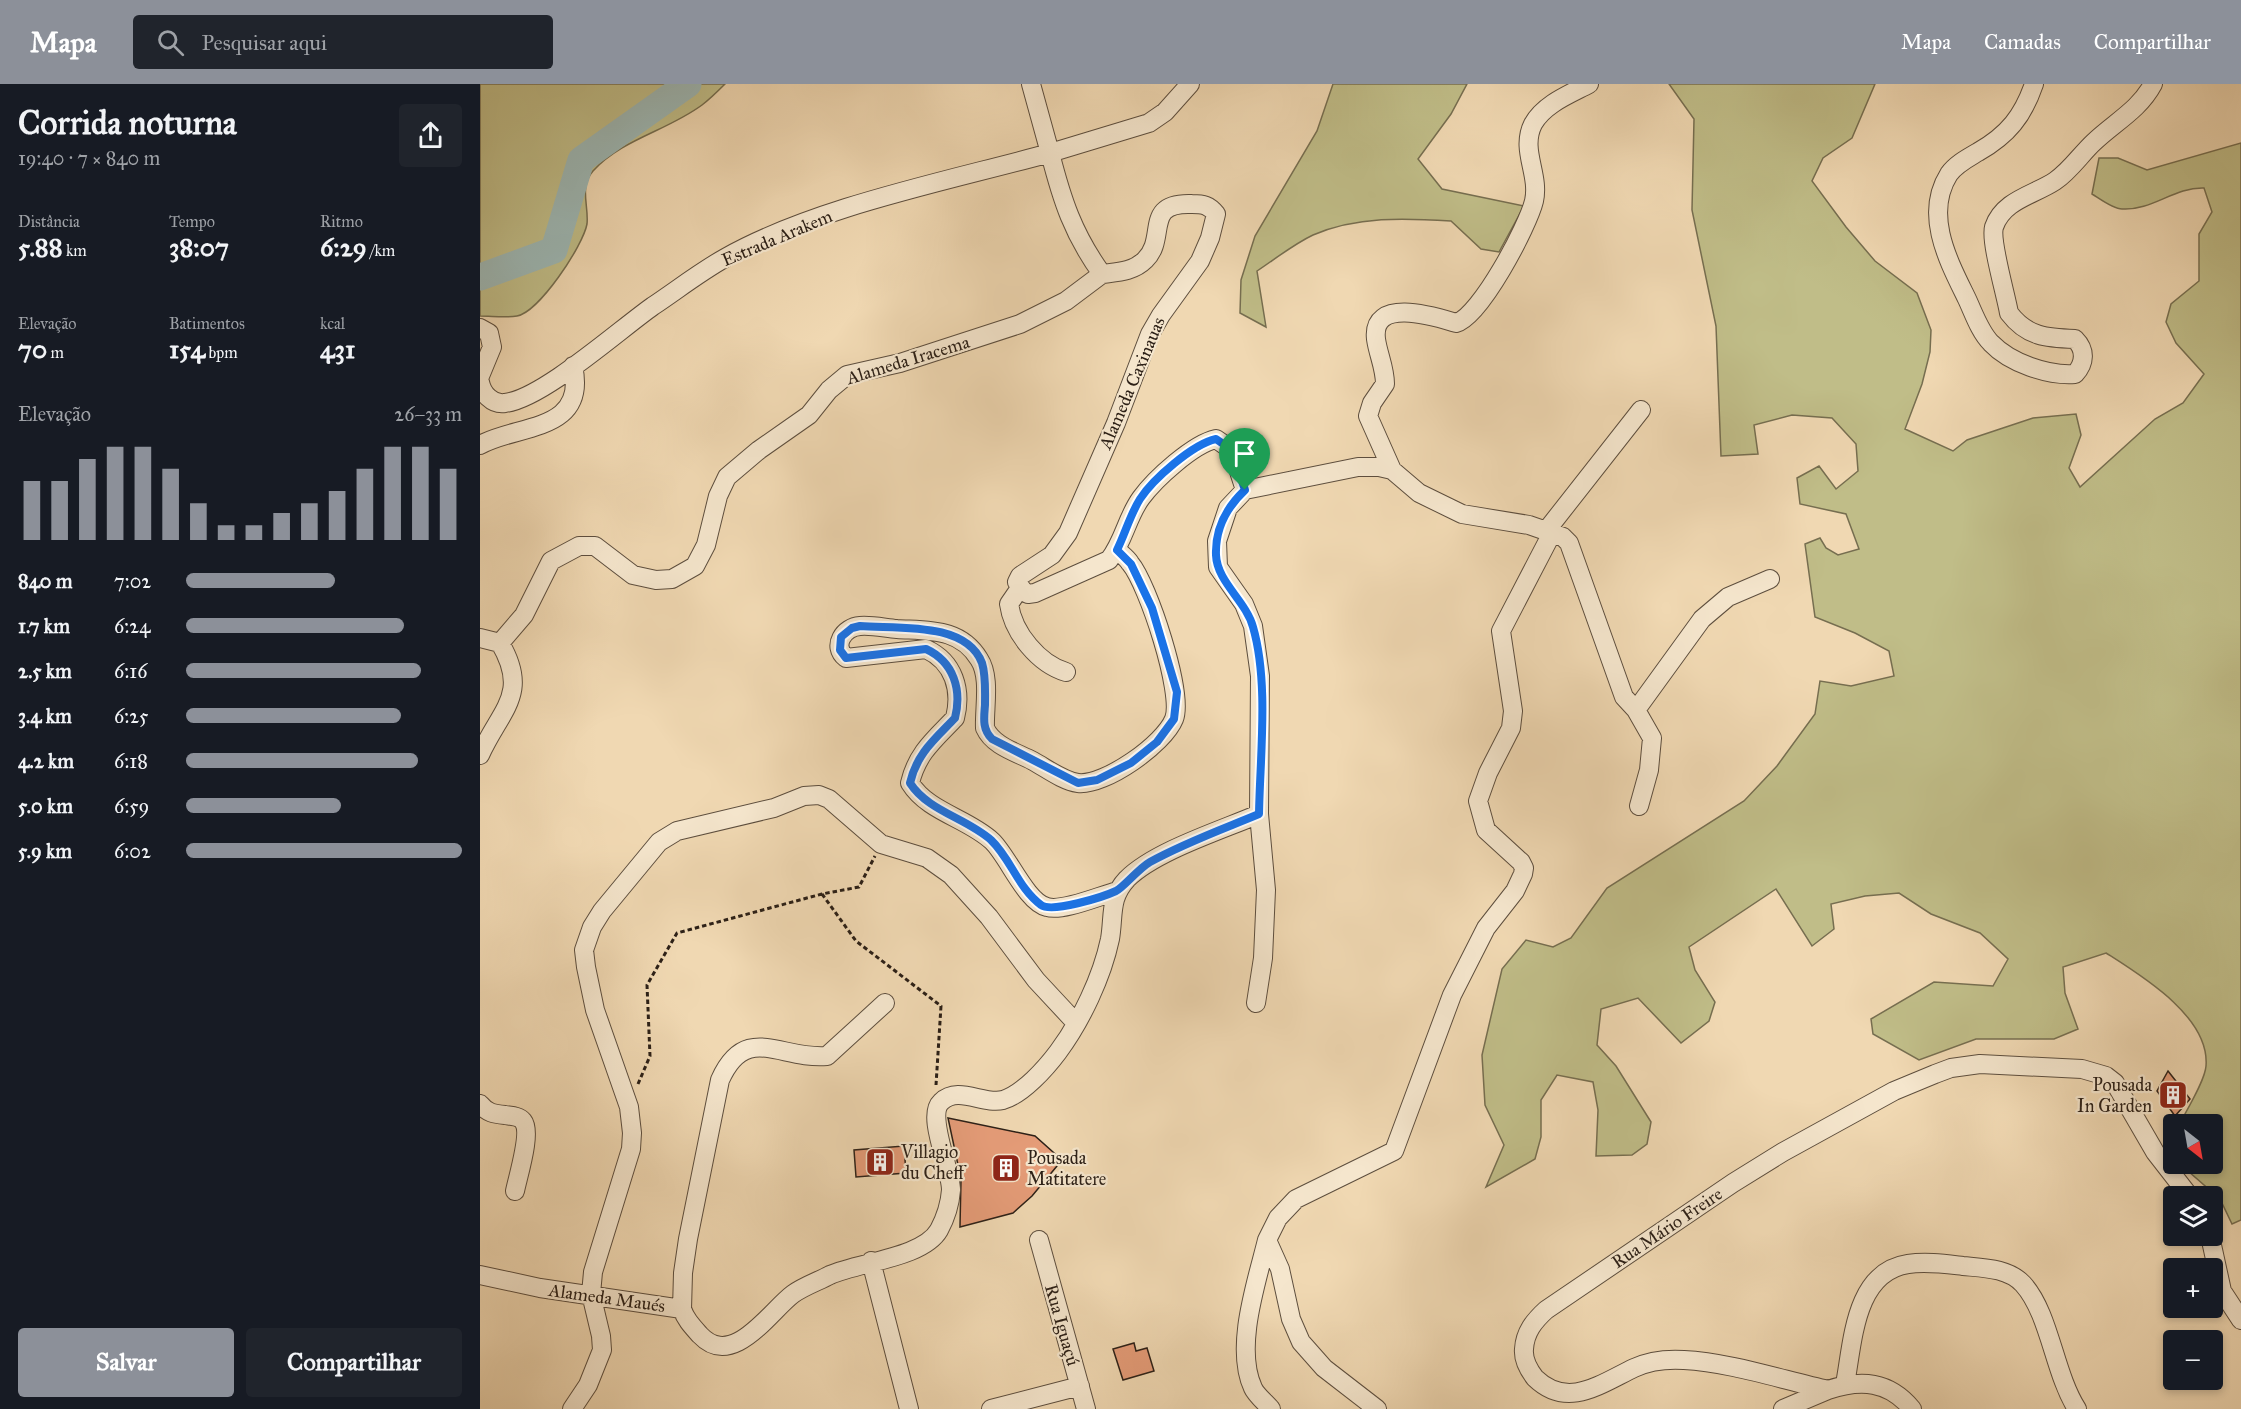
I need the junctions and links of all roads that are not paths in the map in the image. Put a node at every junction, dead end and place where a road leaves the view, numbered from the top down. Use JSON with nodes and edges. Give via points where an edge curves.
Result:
{"nodes":[{"id":1,"x":1031,"y":84,"type":"edge"},
{"id":2,"x":1191,"y":84,"type":"edge"},
{"id":3,"x":1589,"y":84,"type":"edge"},
{"id":4,"x":2034,"y":84,"type":"edge"},
{"id":5,"x":2153,"y":84,"type":"edge"},
{"id":6,"x":1050,"y":153,"type":"junction"},
{"id":7,"x":1102,"y":274,"type":"junction"},
{"id":8,"x":480,"y":328,"type":"edge"},
{"id":9,"x":573,"y":366,"type":"junction"},
{"id":10,"x":480,"y":376,"type":"edge"},
{"id":11,"x":480,"y":382,"type":"edge"},
{"id":12,"x":1641,"y":410,"type":"dead end"},
{"id":13,"x":480,"y":445,"type":"edge"},
{"id":14,"x":1392,"y":470,"type":"junction"},
{"id":15,"x":1245,"y":490,"type":"junction"},
{"id":16,"x":1549,"y":532,"type":"junction"},
{"id":17,"x":1117,"y":550,"type":"junction"},
{"id":18,"x":1770,"y":579,"type":"dead end"},
{"id":19,"x":1020,"y":582,"type":"junction"},
{"id":20,"x":480,"y":638,"type":"edge"},
{"id":21,"x":500,"y":643,"type":"junction"},
{"id":22,"x":1066,"y":672,"type":"dead end"},
{"id":23,"x":1636,"y":710,"type":"junction"},
{"id":24,"x":480,"y":755,"type":"edge"},
{"id":25,"x":1639,"y":806,"type":"dead end"},
{"id":26,"x":1259,"y":814,"type":"junction"},
{"id":27,"x":1118,"y":891,"type":"junction"},
{"id":28,"x":885,"y":1003,"type":"dead end"},
{"id":29,"x":1256,"y":1003,"type":"dead end"},
{"id":30,"x":1076,"y":1023,"type":"junction"},
{"id":31,"x":480,"y":1104,"type":"edge"},
{"id":32,"x":2181,"y":1186,"type":"edge"},
{"id":33,"x":515,"y":1191,"type":"dead end"},
{"id":34,"x":1039,"y":1240,"type":"dead end"},
{"id":35,"x":1267,"y":1240,"type":"junction"},
{"id":36,"x":2212,"y":1246,"type":"edge"},
{"id":37,"x":872,"y":1261,"type":"junction"},
{"id":38,"x":480,"y":1275,"type":"edge"},
{"id":39,"x":591,"y":1294,"type":"junction"},
{"id":40,"x":682,"y":1308,"type":"junction"},
{"id":41,"x":2241,"y":1320,"type":"edge"},
{"id":42,"x":1080,"y":1386,"type":"junction"},
{"id":43,"x":1836,"y":1387,"type":"junction"},
{"id":44,"x":572,"y":1409,"type":"edge"},
{"id":45,"x":909,"y":1409,"type":"edge"},
{"id":46,"x":991,"y":1409,"type":"edge"},
{"id":47,"x":1086,"y":1409,"type":"edge"},
{"id":48,"x":1271,"y":1409,"type":"edge"},
{"id":49,"x":1377,"y":1409,"type":"edge"},
{"id":50,"x":1783,"y":1409,"type":"edge"},
{"id":51,"x":1912,"y":1409,"type":"edge"},
{"id":52,"x":2078,"y":1409,"type":"edge"}],
"edges":[{"from":1,"to":6,"type":"street"},
{"from":2,"to":6,"type":"street","name":"Estrada Arakem","via":[[1149,123]]},
{"from":3,"to":14,"type":"street","via":[[1559,99],[1534,122],[1527,147],[1534,202],[1475,311],[1456,323],[1415,313],[1392,313],[1377,328],[1385,384],[1368,416]]},
{"from":4,"to":5,"type":"street","via":[[2021,117],[2010,130],[1949,174],[1942,192],[1940,233],[1947,259],[1991,343],[2022,363],[2064,375],[2075,374],[2081,368],[2080,344],[2075,339],[2039,337],[2024,330],[2009,313],[1994,247],[1994,228],[2013,203],[2065,173],[2143,100]]},
{"from":6,"to":7,"type":"street","via":[[1073,228]]},
{"from":6,"to":9,"type":"street","name":"Estrada Arakem","via":[[865,204],[760,241],[724,258]]},
{"from":7,"to":19,"type":"street","name":"Alameda Caxinauas","via":[[1134,269],[1147,258],[1167,207],[1203,204],[1216,214],[1200,261],[1150,334],[1068,533],[1052,555]]},
{"from":7,"to":21,"type":"street","name":"Alameda Iracema","via":[[1020,324],[900,363],[847,375],[809,415],[727,477],[706,545],[695,566],[672,579],[656,580],[633,575],[595,546],[579,546],[551,561],[524,615]]},
{"from":8,"to":10,"type":"street","via":[[489,333],[492,347]]},
{"from":9,"to":11,"type":"street","name":"Estrada Arakem","via":[[518,400],[502,404],[489,398]]},
{"from":9,"to":13,"type":"street","via":[[577,383],[556,419]]},
{"from":12,"to":16,"type":"street"},
{"from":14,"to":15,"type":"street","via":[[1358,467]]},
{"from":14,"to":16,"type":"street","via":[[1419,493],[1462,514]]},
{"from":15,"to":17,"type":"street","via":[[1232,450],[1216,439],[1205,441],[1141,498]]},
{"from":15,"to":26,"type":"street","via":[[1228,508],[1216,555],[1218,567],[1244,604],[1257,647],[1261,699]]},
{"from":16,"to":23,"type":"street","via":[[1569,543],[1624,697]]},
{"from":16,"to":35,"type":"street","via":[[1501,631],[1513,711],[1511,728],[1478,801],[1486,830],[1521,862],[1523,874],[1470,956],[1394,1151],[1296,1199],[1278,1218]]},
{"from":17,"to":19,"type":"street","via":[[1109,560],[1035,592],[1028,594]]},
{"from":17,"to":27,"type":"street","via":[[1131,564],[1143,586],[1177,692],[1174,719],[1157,742],[1131,763],[1097,780],[1078,783],[988,735],[981,662],[961,639],[935,630],[860,626],[845,633],[840,650],[846,658],[926,649],[946,663],[958,690],[955,718],[926,746],[910,783],[922,798],[991,840],[1020,883],[1042,906],[1056,908]]},
{"from":18,"to":23,"type":"street","via":[[1728,597],[1702,619]]},
{"from":19,"to":22,"type":"street","via":[[1009,604],[1016,625],[1039,658],[1051,668]]},
{"from":20,"to":21,"type":"street"},
{"from":21,"to":24,"type":"street","via":[[512,662],[513,689]]},
{"from":23,"to":25,"type":"street","via":[[1652,738],[1649,770]]},
{"from":26,"to":27,"type":"street","via":[[1151,861]]},
{"from":26,"to":29,"type":"street","via":[[1266,890],[1263,958]]},
{"from":27,"to":30,"type":"street","name":"Alameda Maués","via":[[1111,911],[1110,939]]},
{"from":28,"to":40,"type":"street","via":[[827,1056],[802,1057],[755,1048],[744,1049],[729,1060],[720,1080],[688,1239]]},
{"from":30,"to":37,"type":"street","name":"Alameda Maués","via":[[1057,1053],[1020,1090],[1003,1100],[960,1095],[940,1102],[934,1116],[950,1181],[947,1213],[937,1233],[924,1244]]},
{"from":30,"to":39,"type":"street","via":[[951,875],[927,858],[881,844],[838,805],[813,795],[677,831],[659,842],[602,911],[584,950],[595,1010],[629,1107],[632,1133],[593,1272]]},
{"from":31,"to":33,"type":"street","via":[[485,1111],[518,1117],[524,1122],[527,1133]]},
{"from":32,"to":43,"type":"street","name":"Rua Mário Freire","via":[[2155,1152],[2115,1083],[2106,1076],[2082,1069],[1980,1064],[1951,1068],[1894,1091],[1733,1183],[1546,1310],[1524,1340],[1523,1354],[1532,1374],[1545,1390],[1566,1399],[1588,1394],[1646,1364],[1683,1360]]},
{"from":34,"to":42,"type":"street","name":"Rua Iguaçú"},
{"from":35,"to":48,"type":"street","via":[[1247,1326],[1247,1362],[1253,1388]]},
{"from":35,"to":49,"type":"street","via":[[1301,1342],[1324,1368]]},
{"from":36,"to":41,"type":"street","via":[[2222,1291]]},
{"from":37,"to":40,"type":"street","name":"Alameda Maués","via":[[794,1293],[739,1342],[723,1345],[706,1341],[686,1319]]},
{"from":37,"to":45,"type":"street"},
{"from":38,"to":39,"type":"street","name":"Alameda Maués"},
{"from":39,"to":40,"type":"street","name":"Alameda Maués"},
{"from":39,"to":44,"type":"street","via":[[602,1350],[588,1385]]},
{"from":42,"to":46,"type":"street"},
{"from":42,"to":47,"type":"street","name":"Rua Iguaçú"},
{"from":43,"to":50,"type":"street"},
{"from":43,"to":51,"type":"street","name":"Rua Mário Freire","via":[[1878,1385],[1900,1395]]},
{"from":43,"to":52,"type":"street","via":[[1860,1306],[1871,1288],[1886,1274],[1907,1264],[1941,1263],[2012,1275],[2029,1293],[2066,1391]]}]}
